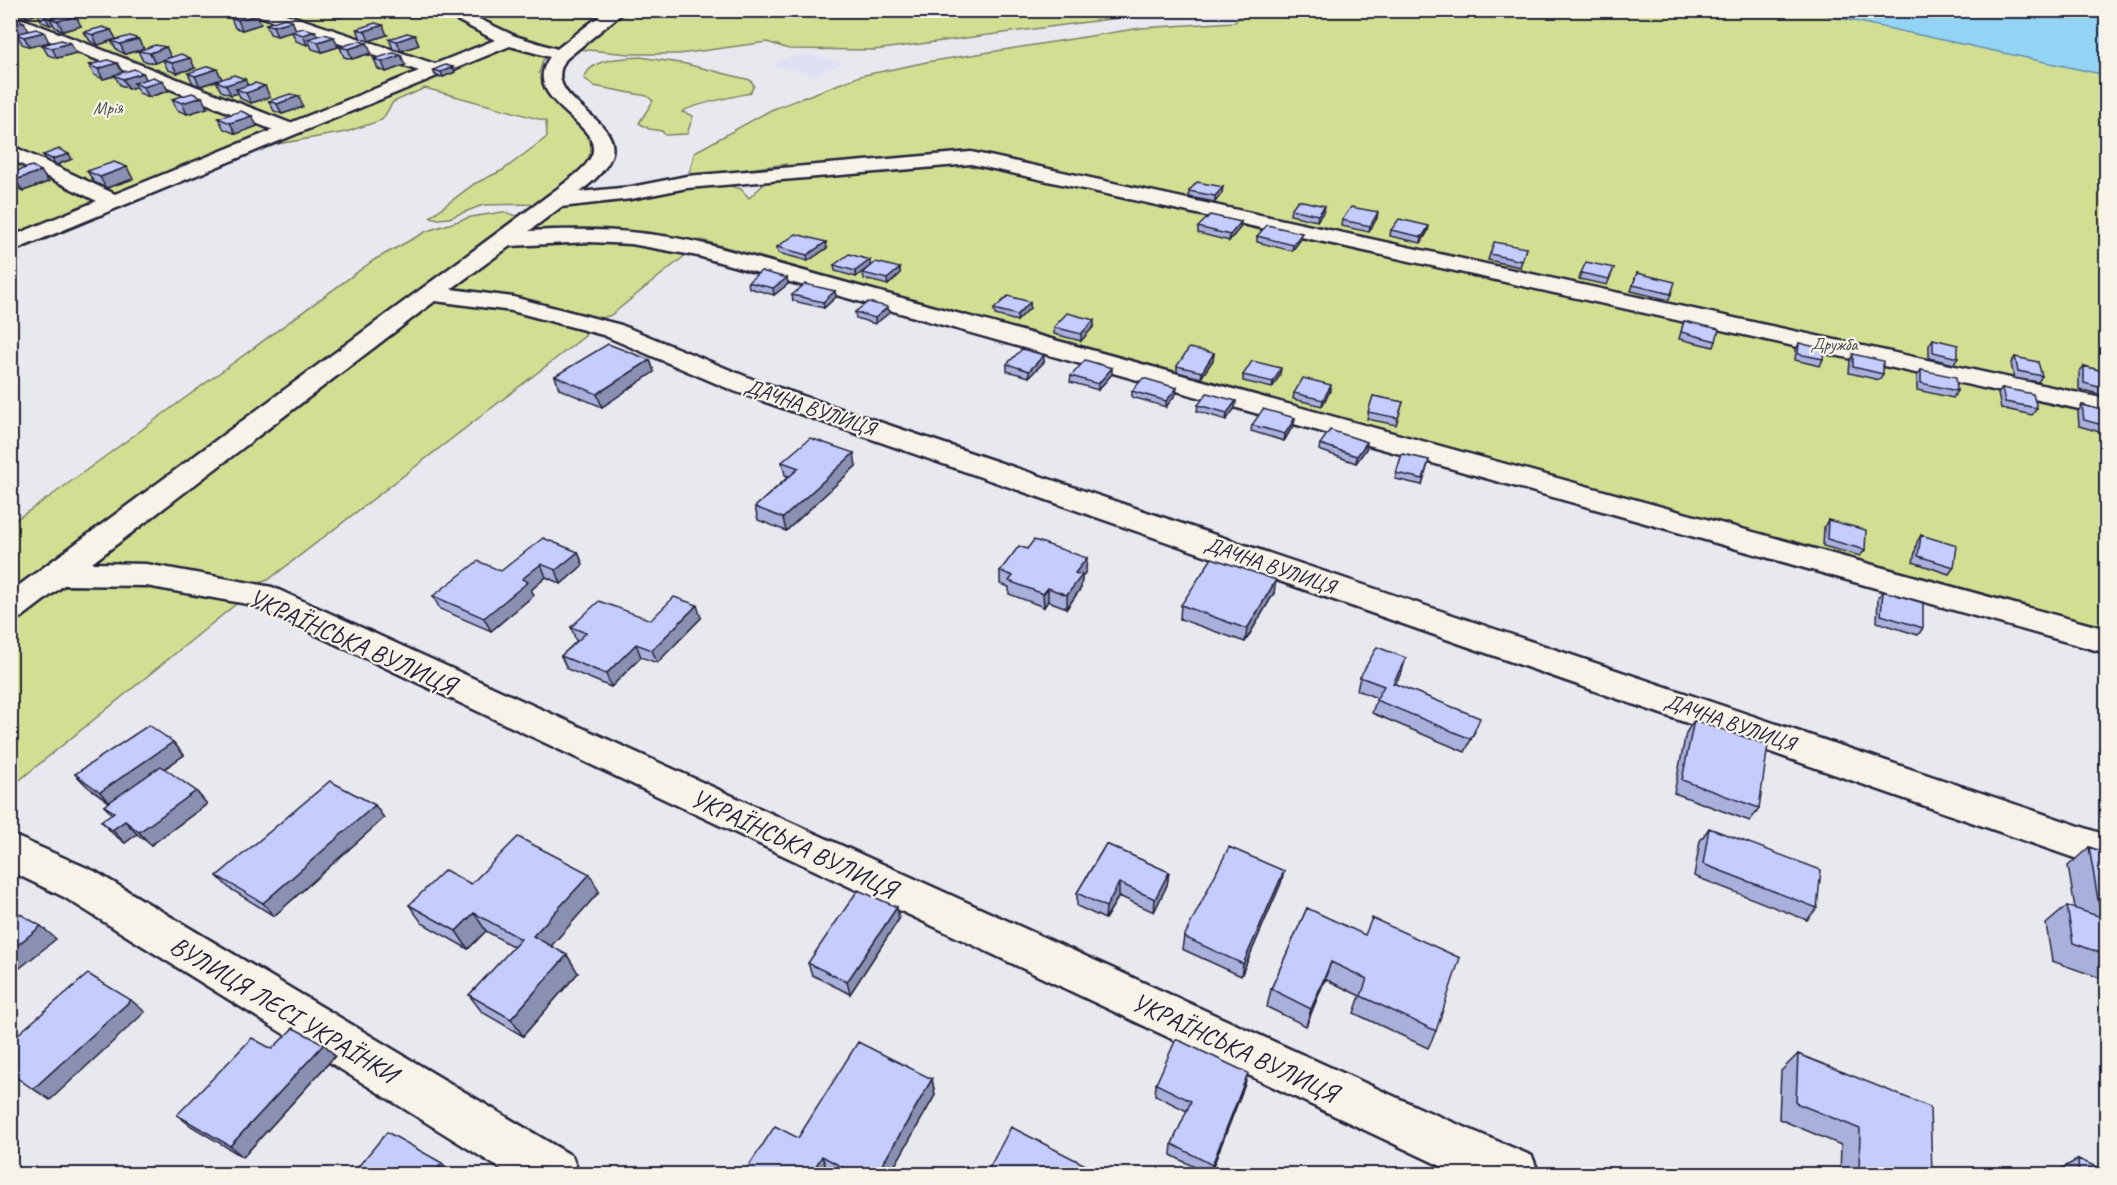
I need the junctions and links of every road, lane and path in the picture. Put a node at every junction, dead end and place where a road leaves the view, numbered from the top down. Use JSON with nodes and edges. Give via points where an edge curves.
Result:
{"nodes":[{"id":1,"x":257,"y":10,"type":"edge"},
{"id":2,"x":446,"y":10,"type":"edge"},
{"id":3,"x":618,"y":10,"type":"edge"},
{"id":4,"x":10,"y":19,"type":"edge"},
{"id":5,"x":509,"y":40,"type":"junction"},
{"id":6,"x":560,"y":55,"type":"junction"},
{"id":7,"x":435,"y":70,"type":"junction"},
{"id":8,"x":291,"y":130,"type":"junction"},
{"id":9,"x":10,"y":151,"type":"edge"},
{"id":10,"x":555,"y":201,"type":"junction"},
{"id":11,"x":115,"y":202,"type":"junction"},
{"id":12,"x":506,"y":239,"type":"junction"},
{"id":13,"x":10,"y":245,"type":"edge"},
{"id":14,"x":430,"y":293,"type":"junction"},
{"id":15,"x":2106,"y":408,"type":"edge"},
{"id":16,"x":57,"y":574,"type":"junction"},
{"id":17,"x":10,"y":609,"type":"edge"},
{"id":18,"x":2106,"y":641,"type":"edge"},
{"id":19,"x":10,"y":851,"type":"edge"},
{"id":20,"x":2106,"y":852,"type":"edge"},
{"id":21,"x":554,"y":1174,"type":"edge"},
{"id":22,"x":1514,"y":1174,"type":"edge"}],
"edges":[{"from":1,"to":7,"type":"street"},
{"from":2,"to":5,"type":"street"},
{"from":3,"to":6,"type":"street"},
{"from":4,"to":8,"type":"street"},
{"from":5,"to":6,"type":"street"},
{"from":5,"to":7,"type":"street"},
{"from":6,"to":10,"type":"street","via":[[549,72],[551,83],[596,134],[602,156],[591,171]]},
{"from":7,"to":8,"type":"street"},
{"from":8,"to":11,"type":"street"},
{"from":9,"to":11,"type":"street"},
{"from":10,"to":12,"type":"street"},
{"from":10,"to":15,"type":"street","via":[[687,182],[971,158]]},
{"from":11,"to":13,"type":"street"},
{"from":12,"to":14,"type":"street"},
{"from":12,"to":18,"type":"street","via":[[631,237],[701,250]]},
{"from":14,"to":16,"type":"street"},
{"from":14,"to":20,"type":"street","name":"ДАЧНА ВУЛИЦЯ","via":[[513,304],[612,330],[743,385]]},
{"from":16,"to":17,"type":"street"},
{"from":16,"to":22,"type":"street","name":"УКРАЇНСЬКА ВУЛИЦЯ","via":[[146,575],[260,595]]},
{"from":19,"to":21,"type":"street","name":"ВУЛИЦЯ ЛЕСІ УКРАЇНКИ","via":[[79,884]]}]}
